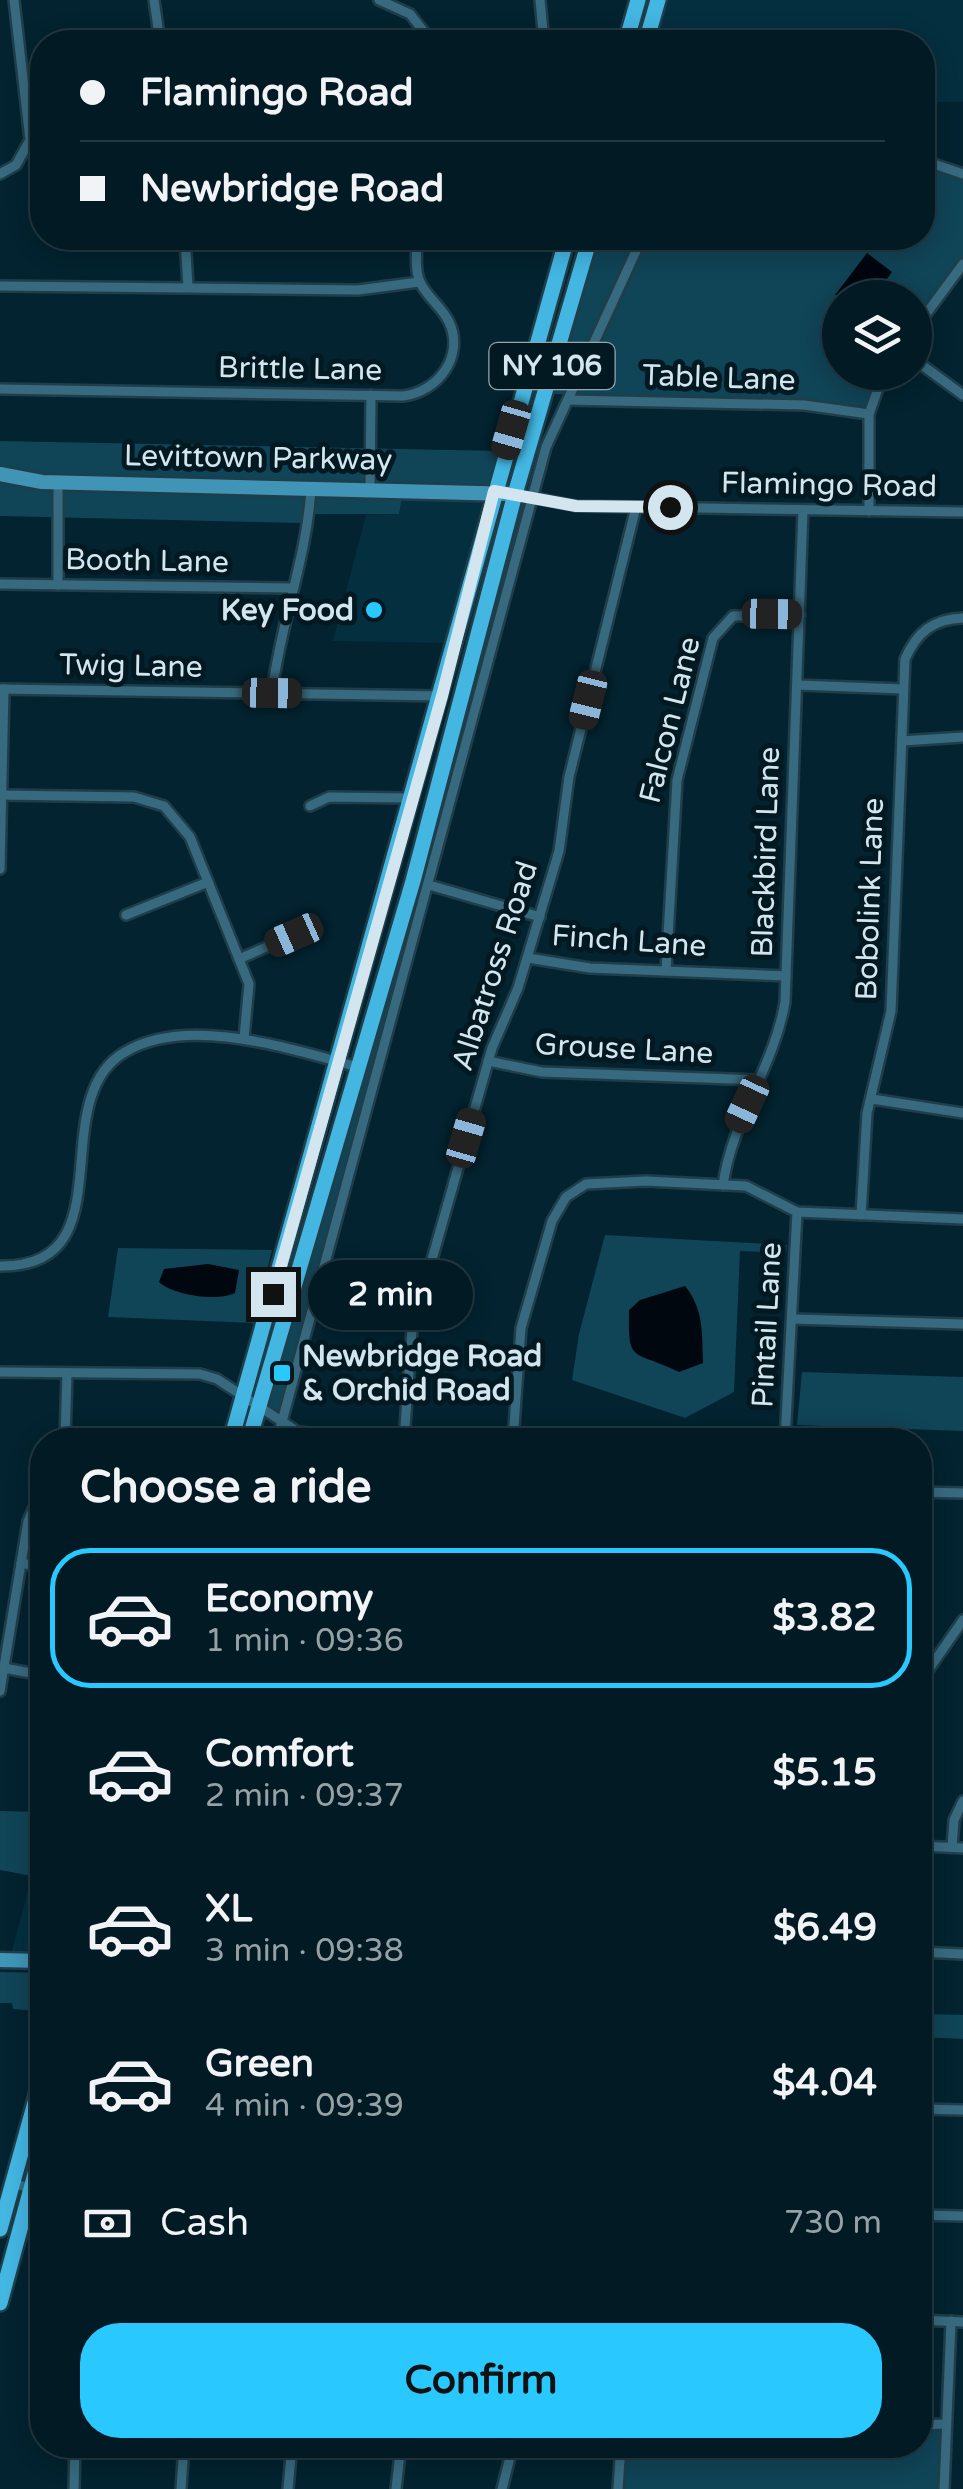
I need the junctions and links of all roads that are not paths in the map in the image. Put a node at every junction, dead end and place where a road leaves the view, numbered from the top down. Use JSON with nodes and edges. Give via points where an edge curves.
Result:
{"nodes":[{"id":1,"x":14,"y":0,"type":"edge"},
{"id":2,"x":154,"y":0,"type":"edge"},
{"id":3,"x":379,"y":0,"type":"edge"},
{"id":4,"x":540,"y":0,"type":"edge"},
{"id":5,"x":638,"y":0,"type":"edge"},
{"id":6,"x":658,"y":0,"type":"edge"},
{"id":7,"x":158,"y":30,"type":"edge"},
{"id":8,"x":423,"y":30,"type":"edge"},
{"id":9,"x":543,"y":30,"type":"edge"},
{"id":10,"x":629,"y":30,"type":"edge"},
{"id":11,"x":649,"y":30,"type":"edge"},
{"id":12,"x":935,"y":164,"type":"edge"},
{"id":13,"x":0,"y":174,"type":"edge"},
{"id":14,"x":963,"y":174,"type":"edge"},
{"id":15,"x":185,"y":250,"type":"edge"},
{"id":16,"x":418,"y":250,"type":"edge"},
{"id":17,"x":564,"y":250,"type":"edge"},
{"id":18,"x":586,"y":250,"type":"edge"},
{"id":19,"x":637,"y":250,"type":"edge"},
{"id":20,"x":963,"y":264,"type":"edge"},
{"id":21,"x":419,"y":282,"type":"junction"},
{"id":22,"x":0,"y":286,"type":"edge"},
{"id":23,"x":188,"y":286,"type":"junction"},
{"id":24,"x":932,"y":306,"type":"edge"},
{"id":25,"x":932,"y":372,"type":"edge"},
{"id":26,"x":0,"y":389,"type":"edge"},
{"id":27,"x":878,"y":390,"type":"edge"},
{"id":28,"x":963,"y":394,"type":"edge"},
{"id":29,"x":372,"y":395,"type":"junction"},
{"id":30,"x":568,"y":400,"type":"junction"},
{"id":31,"x":869,"y":414,"type":"junction"},
{"id":32,"x":0,"y":474,"type":"edge"},
{"id":33,"x":58,"y":482,"type":"junction"},
{"id":34,"x":311,"y":488,"type":"junction"},
{"id":35,"x":370,"y":488,"type":"junction"},
{"id":36,"x":494,"y":491,"type":"junction"},
{"id":37,"x":515,"y":494,"type":"junction"},
{"id":38,"x":533,"y":498,"type":"junction"},
{"id":39,"x":636,"y":507,"type":"junction"},
{"id":40,"x":803,"y":510,"type":"junction"},
{"id":41,"x":869,"y":511,"type":"junction"},
{"id":42,"x":963,"y":512,"type":"edge"},
{"id":43,"x":0,"y":584,"type":"edge"},
{"id":44,"x":58,"y":584,"type":"junction"},
{"id":45,"x":293,"y":588,"type":"junction"},
{"id":46,"x":800,"y":615,"type":"junction"},
{"id":47,"x":963,"y":618,"type":"edge"},
{"id":48,"x":798,"y":685,"type":"junction"},
{"id":49,"x":2,"y":689,"type":"edge"},
{"id":50,"x":904,"y":689,"type":"junction"},
{"id":51,"x":272,"y":693,"type":"junction"},
{"id":52,"x":442,"y":696,"type":"junction"},
{"id":53,"x":963,"y":736,"type":"edge"},
{"id":54,"x":902,"y":741,"type":"junction"},
{"id":55,"x":1,"y":795,"type":"edge"},
{"id":56,"x":413,"y":798,"type":"junction"},
{"id":57,"x":310,"y":806,"type":"dead end"},
{"id":58,"x":0,"y":869,"type":"edge"},
{"id":59,"x":208,"y":882,"type":"junction"},
{"id":60,"x":429,"y":885,"type":"junction"},
{"id":61,"x":126,"y":915,"type":"dead end"},
{"id":62,"x":540,"y":917,"type":"junction"},
{"id":63,"x":294,"y":935,"type":"dead end"},
{"id":64,"x":528,"y":958,"type":"junction"},
{"id":65,"x":239,"y":959,"type":"junction"},
{"id":66,"x":666,"y":971,"type":"junction"},
{"id":67,"x":786,"y":976,"type":"junction"},
{"id":68,"x":244,"y":1038,"type":"junction"},
{"id":69,"x":488,"y":1060,"type":"junction"},
{"id":70,"x":338,"y":1062,"type":"junction"},
{"id":71,"x":358,"y":1067,"type":"junction"},
{"id":72,"x":759,"y":1080,"type":"junction"},
{"id":73,"x":872,"y":1098,"type":"junction"},
{"id":74,"x":963,"y":1113,"type":"edge"},
{"id":75,"x":724,"y":1185,"type":"junction"},
{"id":76,"x":797,"y":1212,"type":"junction"},
{"id":77,"x":860,"y":1215,"type":"junction"},
{"id":78,"x":963,"y":1218,"type":"edge"},
{"id":79,"x":0,"y":1266,"type":"edge"},
{"id":80,"x":794,"y":1319,"type":"junction"},
{"id":81,"x":963,"y":1324,"type":"edge"},
{"id":82,"x":0,"y":1372,"type":"edge"},
{"id":83,"x":67,"y":1373,"type":"junction"},
{"id":84,"x":244,"y":1396,"type":"junction"},
{"id":85,"x":259,"y":1406,"type":"junction"},
{"id":86,"x":282,"y":1424,"type":"junction"},
{"id":87,"x":65,"y":1428,"type":"edge"},
{"id":88,"x":235,"y":1428,"type":"edge"},
{"id":89,"x":253,"y":1428,"type":"edge"},
{"id":90,"x":281,"y":1428,"type":"edge"},
{"id":91,"x":292,"y":1428,"type":"edge"},
{"id":92,"x":405,"y":1428,"type":"edge"},
{"id":93,"x":515,"y":1428,"type":"edge"},
{"id":94,"x":786,"y":1428,"type":"edge"},
{"id":95,"x":932,"y":1492,"type":"edge"},
{"id":96,"x":963,"y":1493,"type":"edge"},
{"id":97,"x":30,"y":1517,"type":"edge"},
{"id":98,"x":21,"y":1563,"type":"junction"},
{"id":99,"x":30,"y":1564,"type":"edge"},
{"id":100,"x":963,"y":1620,"type":"edge"},
{"id":101,"x":932,"y":1665,"type":"edge"},
{"id":102,"x":4,"y":1668,"type":"junction"},
{"id":103,"x":30,"y":1672,"type":"edge"},
{"id":104,"x":0,"y":1691,"type":"edge"},
{"id":105,"x":963,"y":1801,"type":"edge"},
{"id":106,"x":932,"y":1847,"type":"edge"},
{"id":107,"x":957,"y":1848,"type":"edge"},
{"id":108,"x":932,"y":1953,"type":"edge"},
{"id":109,"x":963,"y":1954,"type":"edge"},
{"id":110,"x":0,"y":1960,"type":"edge"},
{"id":111,"x":30,"y":1961,"type":"edge"},
{"id":112,"x":932,"y":2109,"type":"edge"},
{"id":113,"x":963,"y":2110,"type":"edge"},
{"id":114,"x":30,"y":2121,"type":"edge"},
{"id":115,"x":13,"y":2183,"type":"junction"},
{"id":116,"x":30,"y":2188,"type":"edge"},
{"id":117,"x":30,"y":2211,"type":"edge"},
{"id":118,"x":932,"y":2215,"type":"edge"},
{"id":119,"x":963,"y":2216,"type":"edge"},
{"id":120,"x":0,"y":2229,"type":"edge"},
{"id":121,"x":0,"y":2303,"type":"edge"},
{"id":122,"x":932,"y":2320,"type":"edge"},
{"id":123,"x":951,"y":2321,"type":"junction"},
{"id":124,"x":963,"y":2322,"type":"edge"},
{"id":125,"x":946,"y":2424,"type":"junction"},
{"id":126,"x":932,"y":2425,"type":"edge"},
{"id":127,"x":74,"y":2458,"type":"edge"},
{"id":128,"x":183,"y":2458,"type":"edge"},
{"id":129,"x":291,"y":2458,"type":"edge"},
{"id":130,"x":400,"y":2458,"type":"edge"},
{"id":131,"x":510,"y":2458,"type":"edge"},
{"id":132,"x":619,"y":2458,"type":"edge"},
{"id":133,"x":74,"y":2489,"type":"edge"},
{"id":134,"x":181,"y":2489,"type":"edge"},
{"id":135,"x":288,"y":2489,"type":"edge"},
{"id":136,"x":396,"y":2489,"type":"edge"},
{"id":137,"x":502,"y":2489,"type":"edge"},
{"id":138,"x":618,"y":2489,"type":"edge"},
{"id":139,"x":944,"y":2489,"type":"edge"}],
"edges":[{"from":1,"to":13,"type":"street","via":[[30,140],[16,165]]},
{"from":2,"to":7,"type":"street"},
{"from":3,"to":8,"type":"street","via":[[410,14]]},
{"from":4,"to":9,"type":"street"},
{"from":5,"to":10,"type":"main road"},
{"from":6,"to":11,"type":"main road"},
{"from":12,"to":14,"type":"street"},
{"from":15,"to":23,"type":"street"},
{"from":16,"to":21,"type":"street"},
{"from":17,"to":36,"type":"main road","number":"NY 106"},
{"from":18,"to":37,"type":"main road","number":"NY 106"},
{"from":19,"to":30,"type":"street"},
{"from":20,"to":24,"type":"street"},
{"from":21,"to":23,"type":"street","via":[[358,290]]},
{"from":21,"to":29,"type":"street","name":"Brittle Lane","via":[[451,326],[449,364],[421,392]]},
{"from":22,"to":23,"type":"street"},
{"from":25,"to":28,"type":"street"},
{"from":26,"to":29,"type":"street","name":"Brittle Lane"},
{"from":27,"to":31,"type":"street"},
{"from":29,"to":35,"type":"street"},
{"from":30,"to":31,"type":"street","name":"Table Lane","via":[[804,405]]},
{"from":30,"to":38,"type":"street"},
{"from":31,"to":41,"type":"street"},
{"from":32,"to":33,"type":"street","name":"Levittown Parkway"},
{"from":33,"to":34,"type":"street","name":"Levittown Parkway"},
{"from":33,"to":44,"type":"street"},
{"from":34,"to":35,"type":"street","name":"Levittown Parkway"},
{"from":34,"to":45,"type":"street"},
{"from":35,"to":36,"type":"street","name":"Levittown Parkway"},
{"from":36,"to":37,"type":"street","name":"Levittown Parkway"},
{"from":36,"to":52,"type":"main road","number":"NY 106"},
{"from":37,"to":38,"type":"street","name":"Flamingo Road"},
{"from":37,"to":71,"type":"main road","number":"NY 106"},
{"from":38,"to":39,"type":"street","name":"Flamingo Road"},
{"from":38,"to":60,"type":"street"},
{"from":39,"to":40,"type":"street","name":"Flamingo Road"},
{"from":39,"to":62,"type":"street","name":"Albatross Road"},
{"from":40,"to":41,"type":"street","name":"Flamingo Road"},
{"from":40,"to":46,"type":"street","name":"Blackbird Lane"},
{"from":41,"to":42,"type":"street","name":"Flamingo Road"},
{"from":43,"to":44,"type":"street","name":"Booth Lane"},
{"from":44,"to":45,"type":"street","name":"Booth Lane"},
{"from":45,"to":51,"type":"street"},
{"from":46,"to":48,"type":"street","name":"Blackbird Lane"},
{"from":46,"to":66,"type":"street","name":"Falcon Lane","via":[[733,616],[714,638],[673,799]]},
{"from":47,"to":50,"type":"street","name":"Bobolink Lane","via":[[936,623],[912,642]]},
{"from":48,"to":50,"type":"street"},
{"from":48,"to":67,"type":"street","name":"Blackbird Lane"},
{"from":49,"to":51,"type":"street","name":"Twig Lane"},
{"from":49,"to":55,"type":"street"},
{"from":50,"to":54,"type":"street","name":"Bobolink Lane"},
{"from":51,"to":52,"type":"street","name":"Twig Lane"},
{"from":52,"to":56,"type":"main road","number":"NY 106"},
{"from":53,"to":54,"type":"street"},
{"from":54,"to":73,"type":"street","name":"Bobolink Lane","via":[[891,1011]]},
{"from":55,"to":58,"type":"street"},
{"from":55,"to":59,"type":"street","via":[[154,802],[182,824]]},
{"from":56,"to":57,"type":"street","via":[[324,797]]},
{"from":56,"to":70,"type":"main road","number":"NY 106"},
{"from":59,"to":61,"type":"street"},
{"from":59,"to":65,"type":"street"},
{"from":60,"to":62,"type":"street"},
{"from":60,"to":86,"type":"street"},
{"from":62,"to":64,"type":"street","name":"Albatross Road"},
{"from":63,"to":65,"type":"street"},
{"from":64,"to":66,"type":"street","name":"Finch Lane"},
{"from":64,"to":69,"type":"street","name":"Albatross Road"},
{"from":65,"to":68,"type":"street","via":[[250,989]]},
{"from":66,"to":67,"type":"street","name":"Finch Lane"},
{"from":67,"to":72,"type":"street","name":"Blackbird Lane","via":[[781,1027]]},
{"from":68,"to":70,"type":"street"},
{"from":68,"to":79,"type":"street","via":[[151,1042],[110,1062],[91,1097],[66,1238],[36,1264]]},
{"from":69,"to":72,"type":"street","name":"Grouse Lane","via":[[542,1072]]},
{"from":69,"to":92,"type":"street","name":"Albatross Road","via":[[412,1330]]},
{"from":70,"to":71,"type":"street"},
{"from":70,"to":84,"type":"main road","number":"NY 106"},
{"from":71,"to":85,"type":"main road","number":"NY 106"},
{"from":72,"to":75,"type":"street","name":"Blackbird Lane","via":[[731,1142]]},
{"from":73,"to":74,"type":"street"},
{"from":73,"to":77,"type":"street","name":"Bobolink Lane"},
{"from":75,"to":76,"type":"street","via":[[760,1191]]},
{"from":75,"to":93,"type":"street","via":[[601,1180],[566,1198],[552,1221],[522,1328]]},
{"from":76,"to":77,"type":"street"},
{"from":76,"to":80,"type":"street","name":"Pintail Lane"},
{"from":77,"to":78,"type":"street"},
{"from":80,"to":81,"type":"street"},
{"from":80,"to":94,"type":"street","name":"Pintail Lane"},
{"from":82,"to":83,"type":"street"},
{"from":83,"to":84,"type":"street","via":[[200,1374]]},
{"from":83,"to":87,"type":"street"},
{"from":84,"to":85,"type":"street"},
{"from":84,"to":88,"type":"main road","number":"NY 106"},
{"from":85,"to":86,"type":"street"},
{"from":85,"to":89,"type":"main road","number":"NY 106"},
{"from":86,"to":90,"type":"street"},
{"from":86,"to":91,"type":"street"},
{"from":95,"to":96,"type":"street"},
{"from":97,"to":98,"type":"street"},
{"from":98,"to":99,"type":"street"},
{"from":98,"to":102,"type":"street"},
{"from":100,"to":101,"type":"street"},
{"from":102,"to":103,"type":"street"},
{"from":102,"to":104,"type":"street"},
{"from":105,"to":107,"type":"street","via":[[954,1820]]},
{"from":106,"to":107,"type":"street"},
{"from":108,"to":109,"type":"street"},
{"from":110,"to":111,"type":"street"},
{"from":112,"to":113,"type":"street"},
{"from":114,"to":115,"type":"main road"},
{"from":115,"to":116,"type":"street"},
{"from":115,"to":120,"type":"main road"},
{"from":117,"to":121,"type":"main road"},
{"from":118,"to":119,"type":"street"},
{"from":122,"to":123,"type":"street"},
{"from":123,"to":124,"type":"street"},
{"from":123,"to":125,"type":"street"},
{"from":125,"to":126,"type":"street"},
{"from":125,"to":139,"type":"street"},
{"from":127,"to":133,"type":"street"},
{"from":128,"to":134,"type":"street"},
{"from":129,"to":135,"type":"street"},
{"from":130,"to":136,"type":"street"},
{"from":131,"to":137,"type":"street"},
{"from":132,"to":138,"type":"street"}]}
